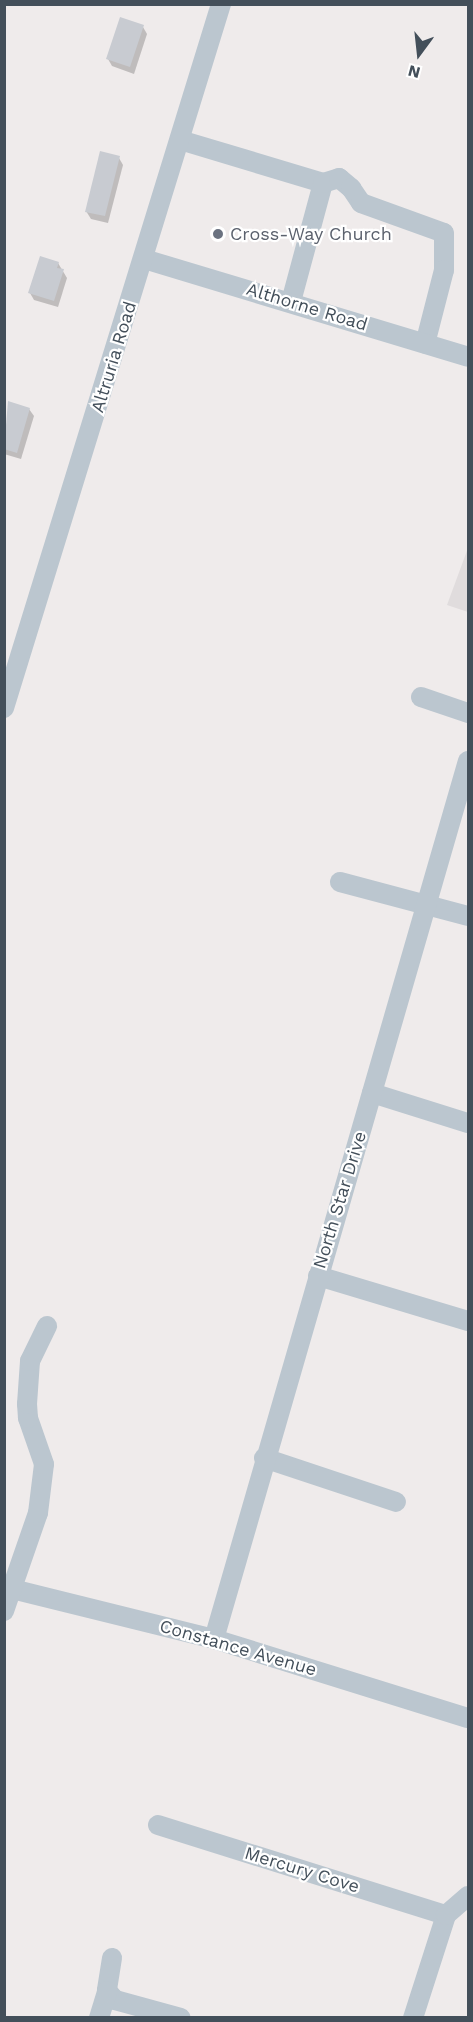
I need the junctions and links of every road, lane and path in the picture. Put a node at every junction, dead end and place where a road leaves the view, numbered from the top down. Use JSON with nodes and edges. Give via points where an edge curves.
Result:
{"nodes":[{"id":1,"x":221,"y":4,"type":"edge"},
{"id":2,"x":180,"y":140,"type":"junction"},
{"id":3,"x":323,"y":183,"type":"junction"},
{"id":4,"x":144,"y":259,"type":"junction"},
{"id":5,"x":291,"y":302,"type":"junction"},
{"id":6,"x":425,"y":344,"type":"junction"},
{"id":7,"x":468,"y":357,"type":"edge"},
{"id":8,"x":421,"y":697,"type":"dead end"},
{"id":9,"x":4,"y":708,"type":"edge"},
{"id":10,"x":468,"y":713,"type":"edge"},
{"id":11,"x":468,"y":761,"type":"edge"},
{"id":12,"x":340,"y":882,"type":"dead end"},
{"id":13,"x":426,"y":903,"type":"junction"},
{"id":14,"x":468,"y":916,"type":"edge"},
{"id":15,"x":372,"y":1093,"type":"junction"},
{"id":16,"x":468,"y":1123,"type":"edge"},
{"id":17,"x":318,"y":1276,"type":"junction"},
{"id":18,"x":468,"y":1321,"type":"edge"},
{"id":19,"x":47,"y":1326,"type":"dead end"},
{"id":20,"x":264,"y":1458,"type":"junction"},
{"id":21,"x":396,"y":1502,"type":"dead end"},
{"id":22,"x":7,"y":1588,"type":"edge"},
{"id":23,"x":4,"y":1611,"type":"edge"},
{"id":24,"x":214,"y":1639,"type":"junction"},
{"id":25,"x":468,"y":1718,"type":"edge"},
{"id":26,"x":158,"y":1825,"type":"dead end"},
{"id":27,"x":468,"y":1896,"type":"edge"},
{"id":28,"x":447,"y":1915,"type":"junction"},
{"id":29,"x":112,"y":1959,"type":"dead end"},
{"id":30,"x":107,"y":1991,"type":"junction"},
{"id":31,"x":174,"y":2017,"type":"edge"},
{"id":32,"x":99,"y":2018,"type":"edge"},
{"id":33,"x":413,"y":2018,"type":"edge"}],
"edges":[{"from":1,"to":2,"type":"street","name":"Altruria Road"},
{"from":2,"to":3,"type":"street"},
{"from":2,"to":4,"type":"street","name":"Altruria Road"},
{"from":3,"to":5,"type":"street"},
{"from":3,"to":6,"type":"street","via":[[339,178],[361,203],[444,233],[444,270]]},
{"from":4,"to":5,"type":"street","name":"Althorne Road"},
{"from":4,"to":9,"type":"street","name":"Altruria Road"},
{"from":5,"to":6,"type":"street","name":"Althorne Road"},
{"from":6,"to":7,"type":"street","name":"Althorne Road"},
{"from":8,"to":10,"type":"street"},
{"from":11,"to":13,"type":"street","name":"North Star Drive"},
{"from":12,"to":13,"type":"street"},
{"from":13,"to":14,"type":"street"},
{"from":13,"to":15,"type":"street","name":"North Star Drive"},
{"from":15,"to":16,"type":"street"},
{"from":15,"to":17,"type":"street","name":"North Star Drive"},
{"from":17,"to":18,"type":"street"},
{"from":17,"to":20,"type":"street","name":"North Star Drive"},
{"from":19,"to":22,"type":"street","via":[[30,1361],[27,1404],[44,1464],[38,1513]]},
{"from":20,"to":21,"type":"street"},
{"from":20,"to":24,"type":"street","name":"North Star Drive"},
{"from":22,"to":23,"type":"street"},
{"from":22,"to":24,"type":"street","name":"Constance Avenue"},
{"from":24,"to":25,"type":"street","name":"Constance Avenue"},
{"from":26,"to":28,"type":"street","name":"Mercury Cove"},
{"from":27,"to":28,"type":"street"},
{"from":28,"to":33,"type":"street"},
{"from":29,"to":30,"type":"street"},
{"from":30,"to":31,"type":"street","via":[[115,2000]]},
{"from":30,"to":32,"type":"street"}]}
